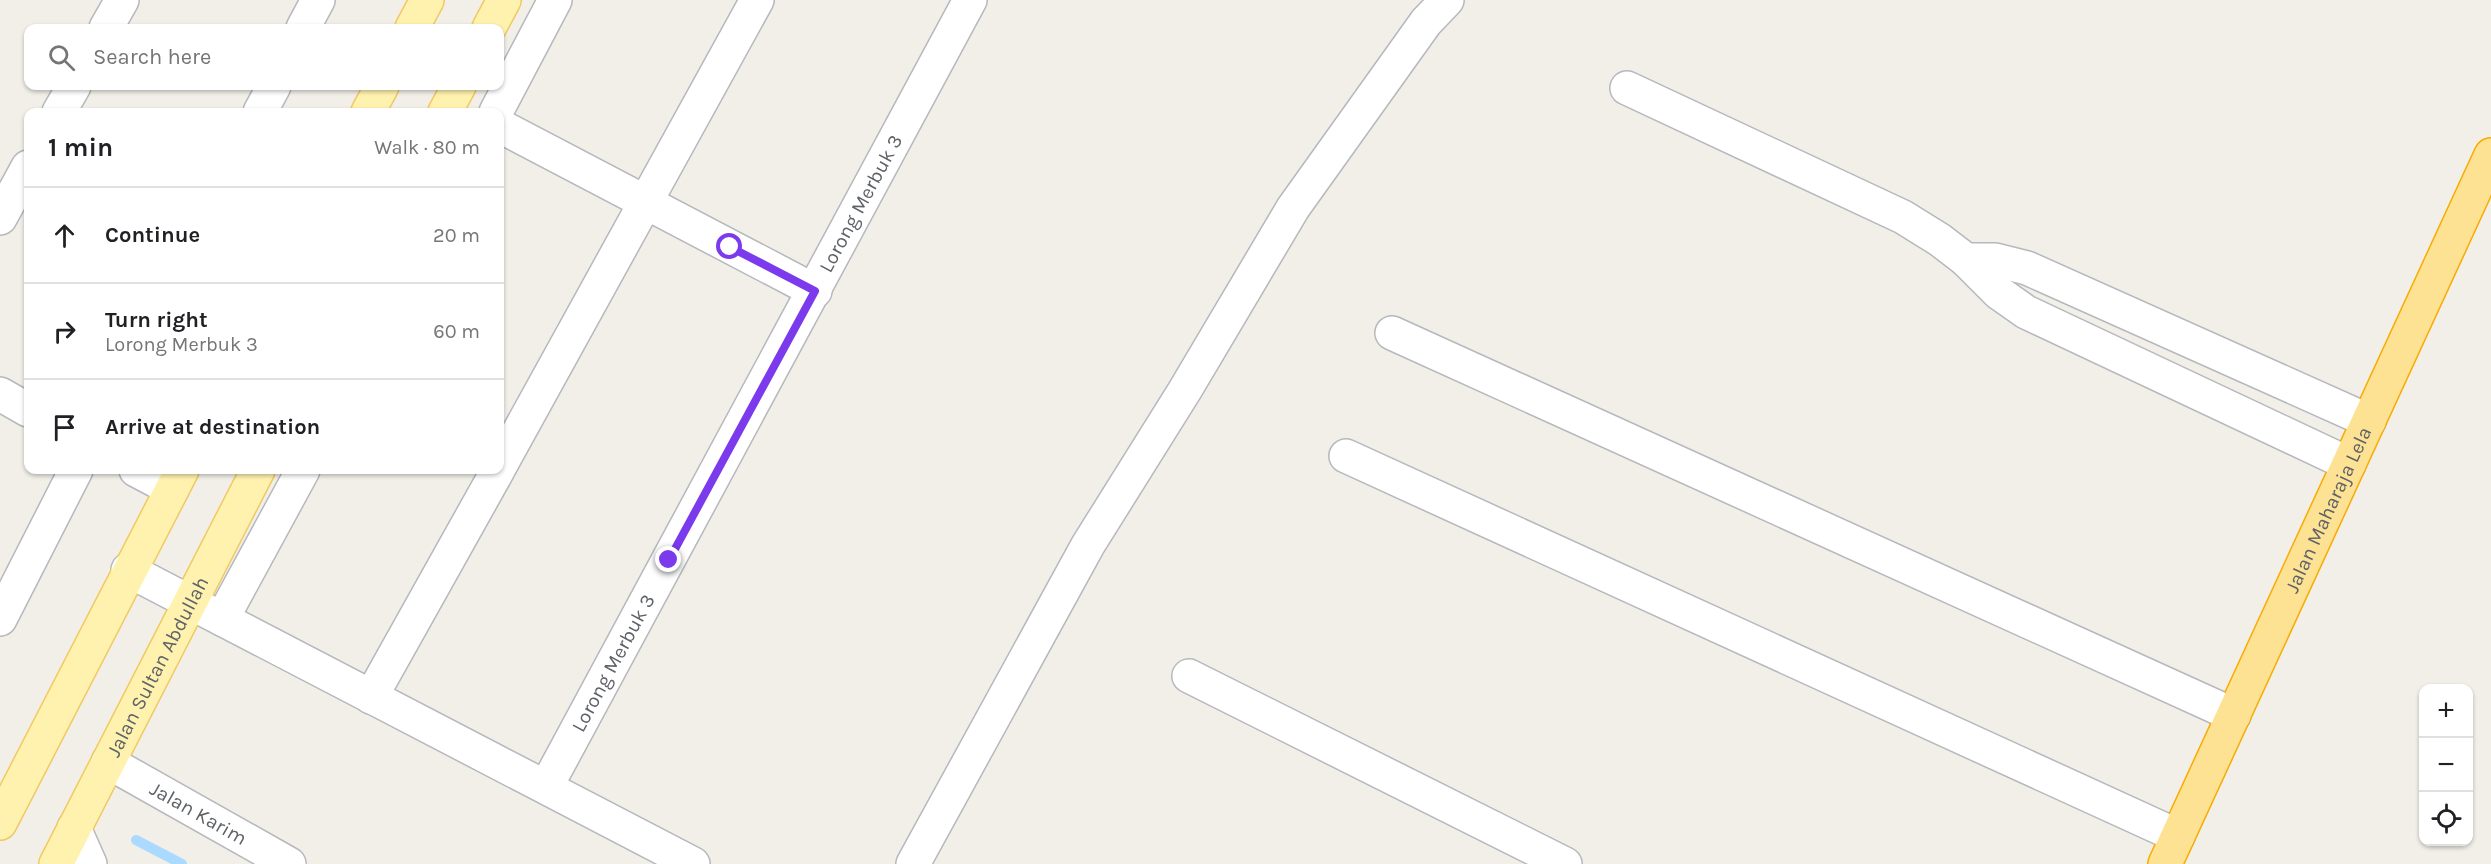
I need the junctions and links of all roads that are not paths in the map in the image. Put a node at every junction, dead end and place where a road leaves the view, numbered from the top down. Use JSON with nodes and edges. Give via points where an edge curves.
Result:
{"nodes":[{"id":1,"x":122,"y":0,"type":"edge"},
{"id":2,"x":318,"y":0,"type":"edge"},
{"id":3,"x":427,"y":0,"type":"edge"},
{"id":4,"x":555,"y":0,"type":"edge"},
{"id":5,"x":757,"y":0,"type":"edge"},
{"id":6,"x":970,"y":0,"type":"edge"},
{"id":7,"x":1447,"y":0,"type":"edge"},
{"id":8,"x":108,"y":24,"type":"edge"},
{"id":9,"x":305,"y":24,"type":"edge"},
{"id":10,"x":414,"y":24,"type":"edge"},
{"id":11,"x":1627,"y":88,"type":"dead end"},
{"id":12,"x":72,"y":90,"type":"edge"},
{"id":13,"x":272,"y":90,"type":"edge"},
{"id":14,"x":380,"y":90,"type":"edge"},
{"id":15,"x":457,"y":90,"type":"edge"},
{"id":16,"x":61,"y":108,"type":"edge"},
{"id":17,"x":262,"y":108,"type":"edge"},
{"id":18,"x":370,"y":108,"type":"edge"},
{"id":19,"x":447,"y":108,"type":"edge"},
{"id":20,"x":498,"y":108,"type":"edge"},
{"id":21,"x":504,"y":128,"type":"edge"},
{"id":22,"x":2491,"y":155,"type":"edge"},
{"id":23,"x":24,"y":174,"type":"edge"},
{"id":24,"x":646,"y":203,"type":"junction"},
{"id":25,"x":0,"y":218,"type":"edge"},
{"id":26,"x":1966,"y":260,"type":"junction"},
{"id":27,"x":815,"y":291,"type":"junction"},
{"id":28,"x":1392,"y":333,"type":"dead end"},
{"id":29,"x":0,"y":394,"type":"edge"},
{"id":30,"x":24,"y":408,"type":"edge"},
{"id":31,"x":2369,"y":421,"type":"junction"},
{"id":32,"x":1346,"y":456,"type":"dead end"},
{"id":33,"x":504,"y":459,"type":"edge"},
{"id":34,"x":2349,"y":464,"type":"junction"},
{"id":35,"x":74,"y":474,"type":"edge"},
{"id":36,"x":154,"y":474,"type":"edge"},
{"id":37,"x":256,"y":474,"type":"edge"},
{"id":38,"x":301,"y":474,"type":"edge"},
{"id":39,"x":496,"y":474,"type":"edge"},
{"id":40,"x":177,"y":479,"type":"edge"},
{"id":41,"x":128,"y":570,"type":"junction"},
{"id":42,"x":188,"y":602,"type":"junction"},
{"id":43,"x":0,"y":619,"type":"edge"},
{"id":44,"x":222,"y":620,"type":"junction"},
{"id":45,"x":1189,"y":676,"type":"dead end"},
{"id":46,"x":371,"y":697,"type":"junction"},
{"id":47,"x":2234,"y":715,"type":"junction"},
{"id":48,"x":108,"y":762,"type":"junction"},
{"id":49,"x":546,"y":787,"type":"junction"},
{"id":50,"x":0,"y":823,"type":"edge"},
{"id":51,"x":74,"y":828,"type":"junction"},
{"id":52,"x":2172,"y":850,"type":"edge"},
{"id":53,"x":56,"y":864,"type":"edge"},
{"id":54,"x":90,"y":864,"type":"edge"},
{"id":55,"x":289,"y":864,"type":"edge"},
{"id":56,"x":693,"y":864,"type":"edge"},
{"id":57,"x":914,"y":864,"type":"edge"},
{"id":58,"x":1565,"y":864,"type":"edge"}],
"edges":[{"from":1,"to":8,"type":"street"},
{"from":2,"to":9,"type":"street"},
{"from":3,"to":10,"type":"main road"},
{"from":4,"to":20,"type":"street"},
{"from":5,"to":24,"type":"street"},
{"from":6,"to":27,"type":"street","name":"Lorong Merbuk 3"},
{"from":7,"to":57,"type":"street","via":[[1426,22],[1293,208],[1088,544]]},
{"from":11,"to":26,"type":"street","via":[[1903,217]]},
{"from":12,"to":16,"type":"street"},
{"from":13,"to":17,"type":"street"},
{"from":14,"to":18,"type":"main road"},
{"from":15,"to":19,"type":"main road"},
{"from":21,"to":24,"type":"street"},
{"from":22,"to":31,"type":"highway","name":"Jalan Maharaja Lela"},
{"from":23,"to":25,"type":"street"},
{"from":24,"to":27,"type":"street"},
{"from":24,"to":33,"type":"street"},
{"from":26,"to":31,"type":"street","via":[[1995,260],[2027,268]]},
{"from":26,"to":34,"type":"street","via":[[1998,293],[2026,312]]},
{"from":27,"to":49,"type":"street","name":"Lorong Merbuk 3"},
{"from":28,"to":47,"type":"street"},
{"from":29,"to":30,"type":"street"},
{"from":31,"to":34,"type":"highway","name":"Jalan Maharaja Lela"},
{"from":32,"to":52,"type":"street"},
{"from":34,"to":47,"type":"highway","name":"Jalan Maharaja Lela"},
{"from":35,"to":43,"type":"street"},
{"from":36,"to":40,"type":"street"},
{"from":37,"to":42,"type":"main road","name":"Jalan Sultan Abdullah"},
{"from":38,"to":44,"type":"street"},
{"from":39,"to":46,"type":"street"},
{"from":40,"to":41,"type":"main road"},
{"from":41,"to":42,"type":"street"},
{"from":41,"to":50,"type":"main road"},
{"from":42,"to":44,"type":"street"},
{"from":42,"to":48,"type":"main road","name":"Jalan Sultan Abdullah"},
{"from":44,"to":46,"type":"street"},
{"from":45,"to":58,"type":"street"},
{"from":46,"to":49,"type":"street"},
{"from":47,"to":52,"type":"highway","name":"Jalan Maharaja Lela"},
{"from":48,"to":51,"type":"main road","name":"Jalan Sultan Abdullah"},
{"from":48,"to":55,"type":"street","name":"Jalan Karim"},
{"from":49,"to":56,"type":"street"},
{"from":51,"to":53,"type":"main road","name":"Jalan Sultan Abdullah"},
{"from":51,"to":54,"type":"street"}]}
